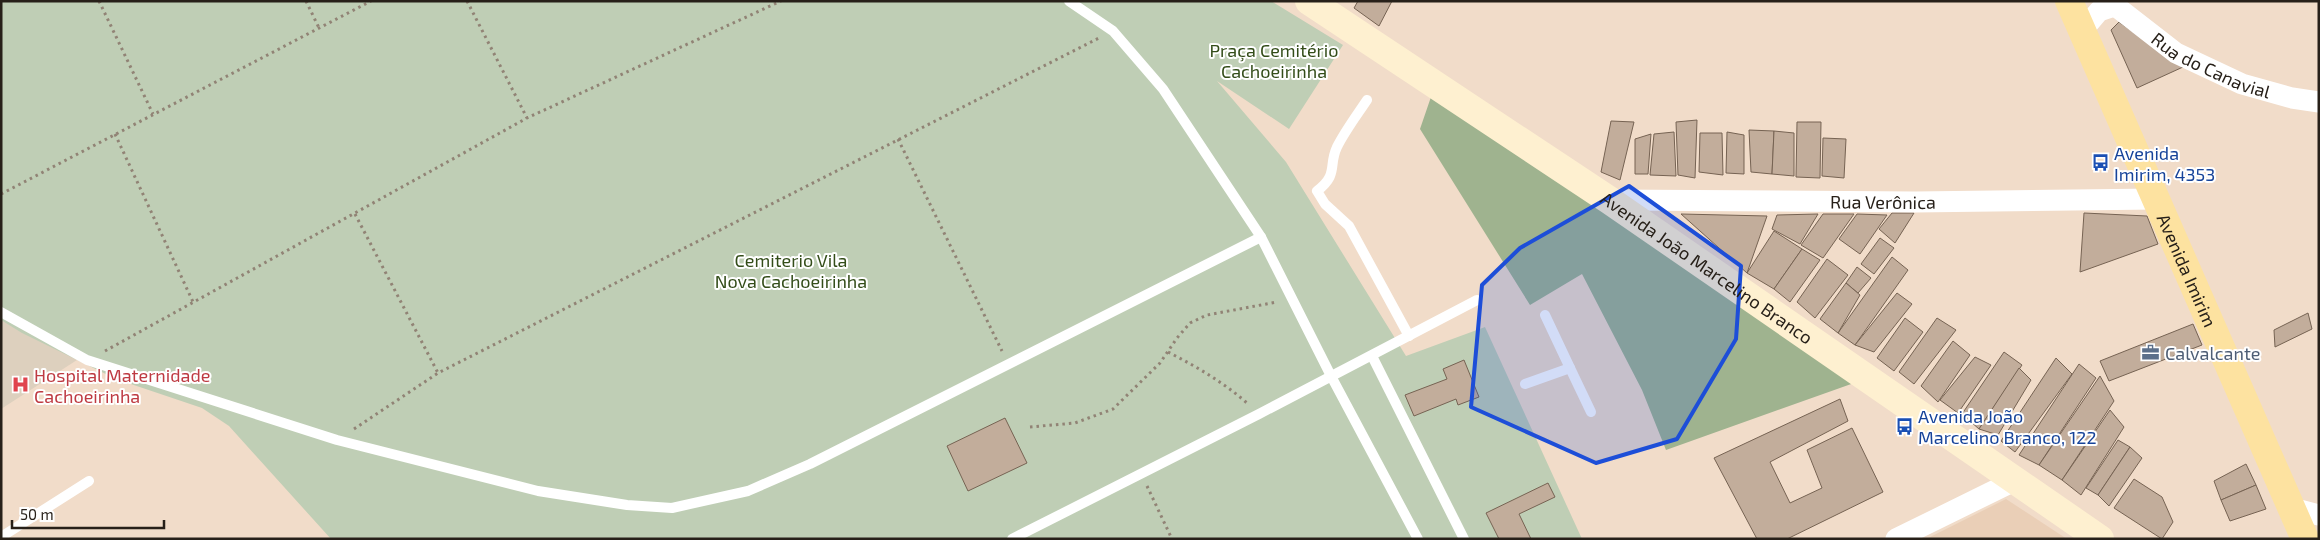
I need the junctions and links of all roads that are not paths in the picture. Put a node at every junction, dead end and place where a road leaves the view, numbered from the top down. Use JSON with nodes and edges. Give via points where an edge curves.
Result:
{"nodes":[{"id":1,"x":1069,"y":1,"type":"edge"},
{"id":2,"x":1310,"y":1,"type":"edge"},
{"id":3,"x":2069,"y":1,"type":"edge"},
{"id":4,"x":2111,"y":4,"type":"edge"},
{"id":5,"x":2082,"y":31,"type":"junction"},
{"id":6,"x":1366,"y":100,"type":"dead end"},
{"id":7,"x":2319,"y":102,"type":"edge"},
{"id":8,"x":2156,"y":199,"type":"junction"},
{"id":9,"x":1609,"y":200,"type":"junction"},
{"id":10,"x":1261,"y":237,"type":"junction"},
{"id":11,"x":1477,"y":300,"type":"dead end"},
{"id":12,"x":1,"y":312,"type":"edge"},
{"id":13,"x":1545,"y":315,"type":"dead end"},
{"id":14,"x":1410,"y":336,"type":"junction"},
{"id":15,"x":1372,"y":356,"type":"junction"},
{"id":16,"x":1570,"y":368,"type":"junction"},
{"id":17,"x":1331,"y":376,"type":"junction"},
{"id":18,"x":1525,"y":384,"type":"dead end"},
{"id":19,"x":1591,"y":412,"type":"dead end"},
{"id":20,"x":2016,"y":480,"type":"junction"},
{"id":21,"x":89,"y":481,"type":"dead end"},
{"id":22,"x":2292,"y":508,"type":"junction"},
{"id":23,"x":2319,"y":515,"type":"edge"},
{"id":24,"x":1,"y":537,"type":"edge"},
{"id":25,"x":1012,"y":539,"type":"edge"},
{"id":26,"x":1418,"y":539,"type":"edge"},
{"id":27,"x":1464,"y":539,"type":"edge"},
{"id":28,"x":1896,"y":539,"type":"edge"},
{"id":29,"x":2100,"y":539,"type":"edge"},
{"id":30,"x":2305,"y":539,"type":"edge"}],
"edges":[{"from":1,"to":10,"type":"lane","via":[[1113,31],[1163,89]]},
{"from":2,"to":9,"type":"street","name":"Avenida João Marcelino Branco"},
{"from":3,"to":5,"type":"main road","name":"Avenida Imirim"},
{"from":4,"to":5,"type":"street","name":"Rua do Canavial"},
{"from":4,"to":7,"type":"street","name":"Rua do Canavial","via":[[2176,53],[2242,84]]},
{"from":5,"to":8,"type":"main road","name":"Avenida Imirim"},
{"from":6,"to":14,"type":"lane","via":[[1336,148],[1332,175],[1327,184],[1317,191],[1325,204],[1349,226]]},
{"from":8,"to":9,"type":"street","name":"Rua Verônica","via":[[1915,202]]},
{"from":8,"to":22,"type":"main road","name":"Avenida Imirim"},
{"from":9,"to":20,"type":"street","name":"Avenida João Marcelino Branco"},
{"from":10,"to":12,"type":"lane","via":[[810,464],[748,491],[672,508],[627,505],[538,490],[337,440],[87,360]]},
{"from":10,"to":17,"type":"lane"},
{"from":11,"to":14,"type":"lane"},
{"from":13,"to":16,"type":"lane"},
{"from":14,"to":15,"type":"lane"},
{"from":15,"to":17,"type":"lane"},
{"from":15,"to":27,"type":"lane"},
{"from":16,"to":18,"type":"lane"},
{"from":16,"to":19,"type":"lane"},
{"from":17,"to":25,"type":"lane"},
{"from":17,"to":26,"type":"lane"},
{"from":20,"to":28,"type":"street"},
{"from":20,"to":29,"type":"street","name":"Avenida João Marcelino Branco"},
{"from":21,"to":24,"type":"lane"},
{"from":22,"to":23,"type":"street"},
{"from":22,"to":30,"type":"main road","name":"Avenida Imirim"}]}
